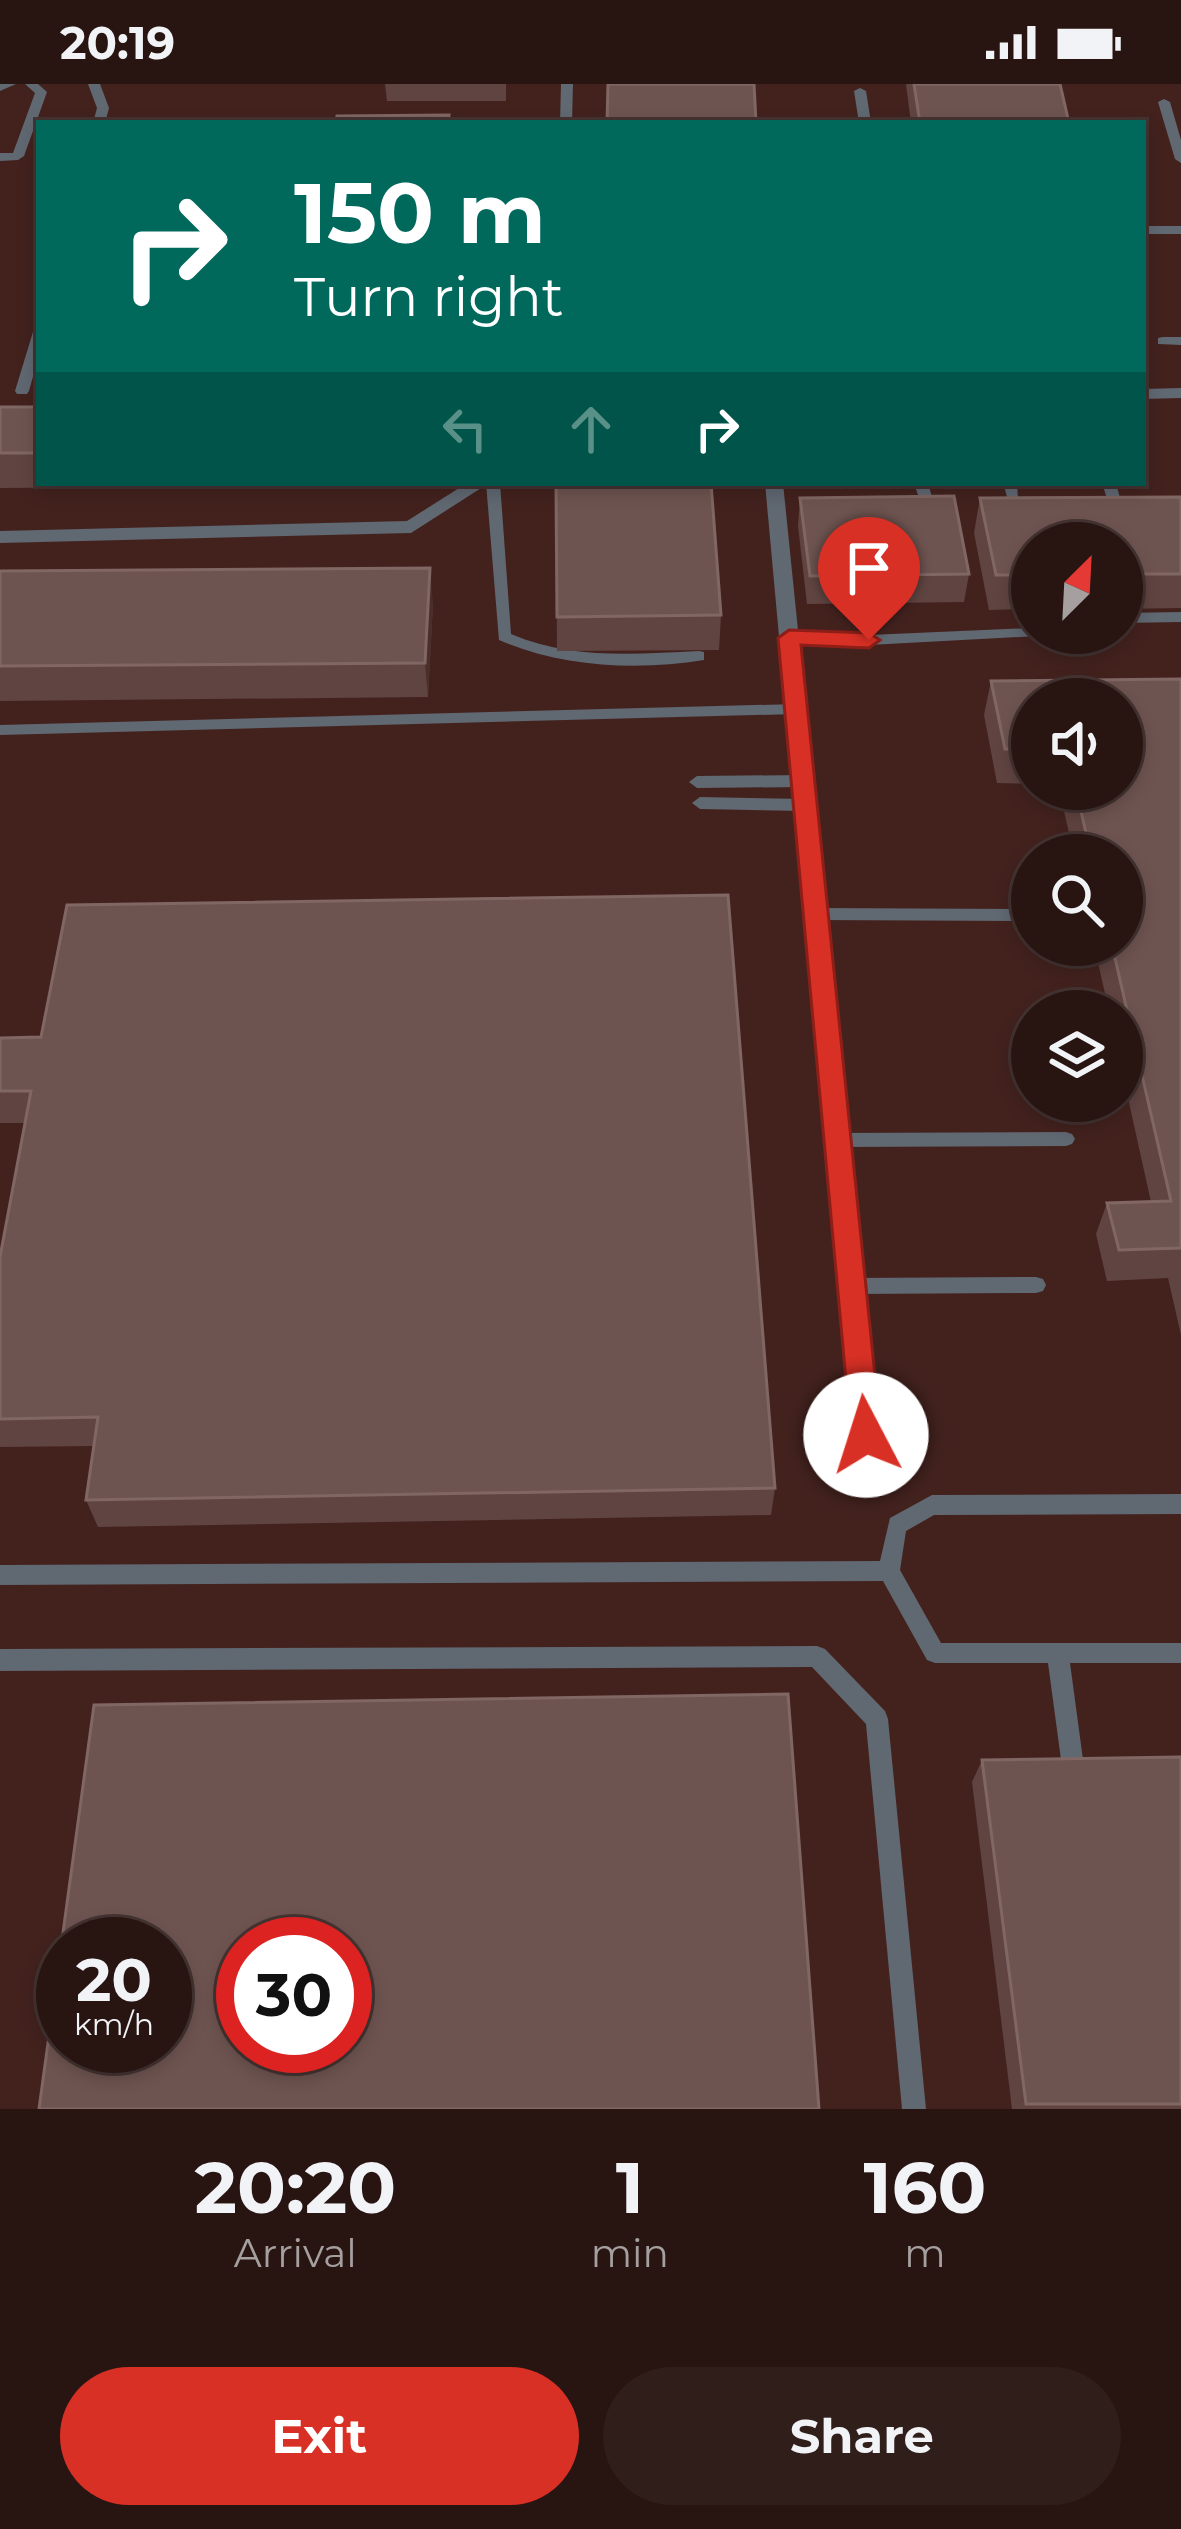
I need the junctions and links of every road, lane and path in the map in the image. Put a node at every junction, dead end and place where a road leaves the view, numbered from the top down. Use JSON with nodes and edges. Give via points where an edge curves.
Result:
{"nodes":[{"id":1,"x":9,"y":84,"type":"edge"},
{"id":2,"x":31,"y":84,"type":"edge"},
{"id":3,"x":94,"y":84,"type":"edge"},
{"id":4,"x":567,"y":84,"type":"edge"},
{"id":5,"x":0,"y":86,"type":"edge"},
{"id":6,"x":860,"y":91,"type":"dead end"},
{"id":7,"x":1164,"y":102,"type":"dead end"},
{"id":8,"x":100,"y":120,"type":"edge"},
{"id":9,"x":566,"y":120,"type":"edge"},
{"id":10,"x":865,"y":120,"type":"edge"},
{"id":11,"x":0,"y":157,"type":"edge"},
{"id":12,"x":1181,"y":159,"type":"edge"},
{"id":13,"x":1146,"y":230,"type":"edge"},
{"id":14,"x":1181,"y":230,"type":"edge"},
{"id":15,"x":1163,"y":340,"type":"dead end"},
{"id":16,"x":1181,"y":340,"type":"edge"},
{"id":17,"x":36,"y":342,"type":"edge"},
{"id":18,"x":22,"y":391,"type":"dead end"},
{"id":19,"x":1181,"y":393,"type":"edge"},
{"id":20,"x":1146,"y":394,"type":"edge"},
{"id":21,"x":475,"y":486,"type":"edge"},
{"id":22,"x":493,"y":486,"type":"edge"},
{"id":23,"x":774,"y":486,"type":"edge"},
{"id":24,"x":922,"y":486,"type":"edge"},
{"id":25,"x":1110,"y":486,"type":"edge"},
{"id":26,"x":1114,"y":502,"type":"edge"},
{"id":27,"x":926,"y":504,"type":"edge"},
{"id":28,"x":0,"y":537,"type":"edge"},
{"id":29,"x":1181,"y":617,"type":"edge"},
{"id":30,"x":1143,"y":618,"type":"edge"},
{"id":31,"x":1011,"y":634,"type":"edge"},
{"id":32,"x":789,"y":638,"type":"junction"},
{"id":33,"x":699,"y":656,"type":"edge"},
{"id":34,"x":796,"y":709,"type":"junction"},
{"id":35,"x":0,"y":730,"type":"edge"},
{"id":36,"x":698,"y":782,"type":"dead end"},
{"id":37,"x":804,"y":793,"type":"junction"},
{"id":38,"x":700,"y":803,"type":"dead end"},
{"id":39,"x":816,"y":914,"type":"junction"},
{"id":40,"x":1011,"y":915,"type":"edge"},
{"id":41,"x":1066,"y":1139,"type":"dead end"},
{"id":42,"x":838,"y":1140,"type":"junction"},
{"id":43,"x":1036,"y":1285,"type":"dead end"},
{"id":44,"x":852,"y":1286,"type":"junction"},
{"id":45,"x":866,"y":1435,"type":"dead end"},
{"id":46,"x":1181,"y":1504,"type":"edge"},
{"id":47,"x":889,"y":1570,"type":"junction"},
{"id":48,"x":0,"y":1575,"type":"edge"},
{"id":49,"x":1058,"y":1653,"type":"junction"},
{"id":50,"x":1181,"y":1653,"type":"edge"},
{"id":51,"x":0,"y":1660,"type":"edge"},
{"id":52,"x":1073,"y":1767,"type":"edge"},
{"id":53,"x":914,"y":2109,"type":"edge"}],
"edges":[{"from":1,"to":5,"type":"street"},
{"from":2,"to":11,"type":"lane","via":[[41,92],[18,156]]},
{"from":3,"to":8,"type":"lane"},
{"from":4,"to":9,"type":"lane"},
{"from":6,"to":10,"type":"lane"},
{"from":7,"to":12,"type":"lane"},
{"from":13,"to":14,"type":"lane"},
{"from":15,"to":16,"type":"lane"},
{"from":17,"to":18,"type":"lane"},
{"from":19,"to":20,"type":"street"},
{"from":21,"to":28,"type":"street","via":[[411,527]]},
{"from":22,"to":33,"type":"lane","via":[[504,637],[545,655],[586,659]]},
{"from":23,"to":32,"type":"street"},
{"from":24,"to":27,"type":"lane"},
{"from":25,"to":26,"type":"lane"},
{"from":29,"to":30,"type":"lane"},
{"from":31,"to":32,"type":"lane"},
{"from":32,"to":34,"type":"street"},
{"from":34,"to":35,"type":"lane"},
{"from":34,"to":37,"type":"street"},
{"from":36,"to":37,"type":"lane"},
{"from":37,"to":38,"type":"lane"},
{"from":37,"to":39,"type":"street"},
{"from":39,"to":40,"type":"lane"},
{"from":39,"to":42,"type":"street"},
{"from":41,"to":42,"type":"lane"},
{"from":42,"to":44,"type":"street"},
{"from":43,"to":44,"type":"lane"},
{"from":44,"to":45,"type":"street"},
{"from":46,"to":47,"type":"lane","via":[[932,1505],[897,1525]]},
{"from":47,"to":48,"type":"lane"},
{"from":47,"to":49,"type":"lane","via":[[935,1653]]},
{"from":49,"to":50,"type":"lane"},
{"from":49,"to":52,"type":"lane"},
{"from":51,"to":53,"type":"lane","via":[[818,1656],[877,1719]]}]}
